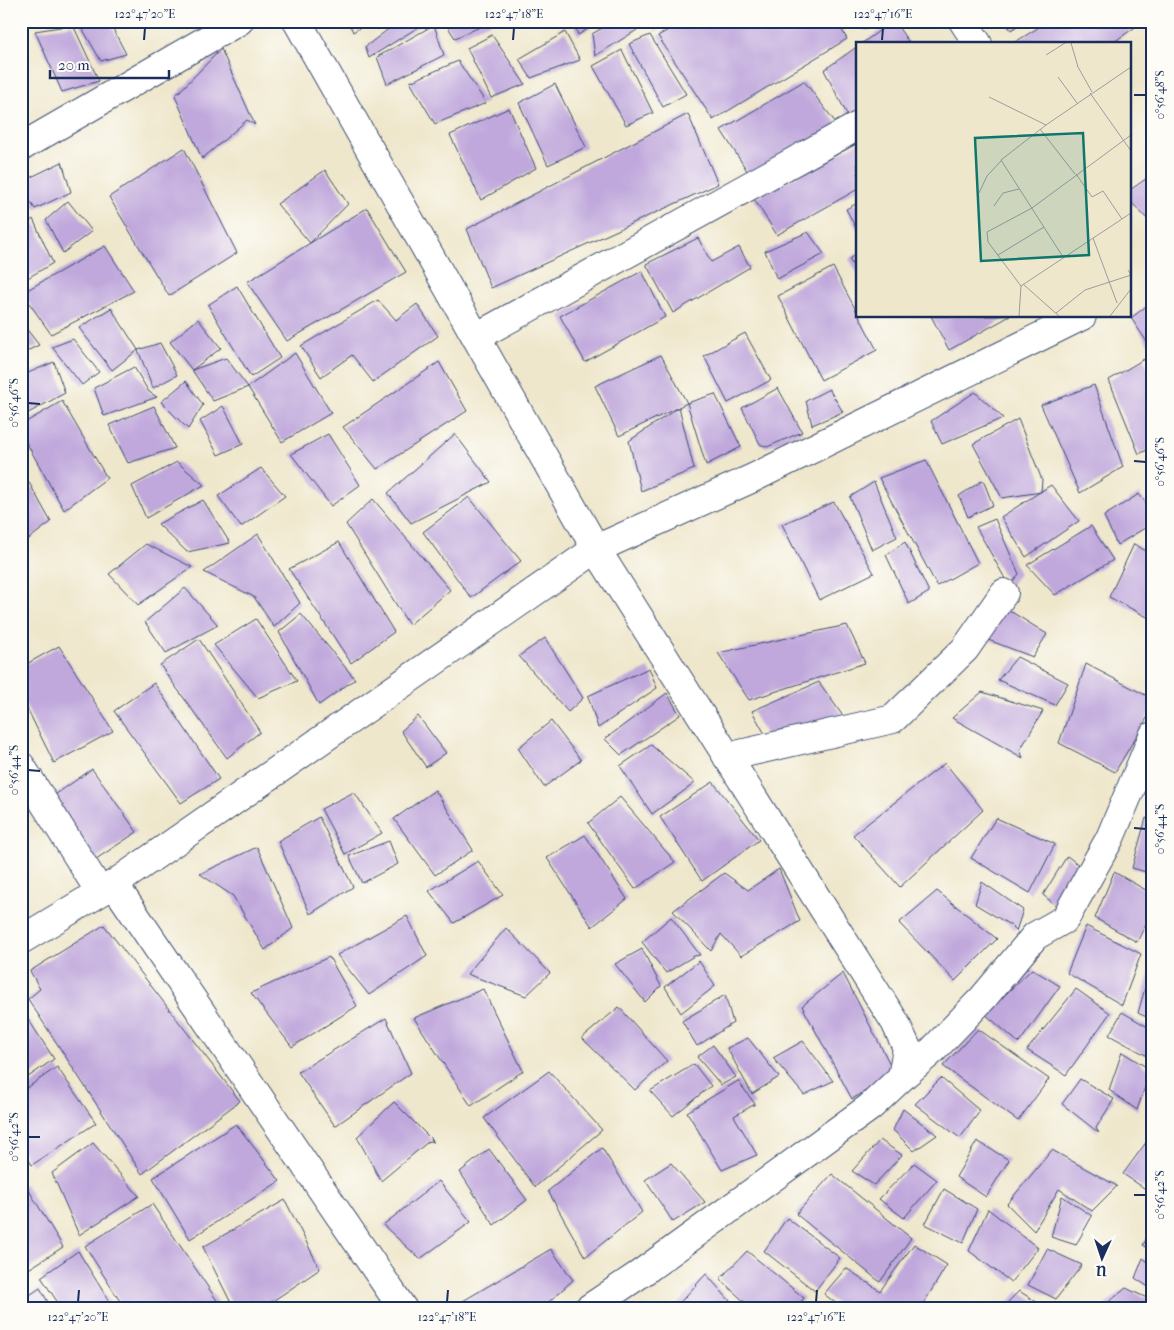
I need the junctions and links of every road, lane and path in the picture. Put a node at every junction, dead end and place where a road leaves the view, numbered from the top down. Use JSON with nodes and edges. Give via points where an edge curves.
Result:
{"nodes":[{"id":1,"x":239,"y":21,"type":"edge"},
{"id":2,"x":297,"y":21,"type":"edge"},
{"id":3,"x":963,"y":21,"type":"edge"},
{"id":4,"x":977,"y":42,"type":"edge"},
{"id":5,"x":856,"y":127,"type":"edge"},
{"id":6,"x":21,"y":148,"type":"edge"},
{"id":7,"x":1078,"y":318,"type":"edge"},
{"id":8,"x":476,"y":337,"type":"junction"},
{"id":9,"x":596,"y":549,"type":"junction"},
{"id":10,"x":1004,"y":592,"type":"dead end"},
{"id":11,"x":1153,"y":736,"type":"edge"},
{"id":12,"x":726,"y":757,"type":"junction"},
{"id":13,"x":21,"y":766,"type":"edge"},
{"id":14,"x":107,"y":888,"type":"junction"},
{"id":15,"x":21,"y":940,"type":"edge"},
{"id":16,"x":902,"y":1077,"type":"junction"},
{"id":17,"x":402,"y":1309,"type":"edge"},
{"id":18,"x":588,"y":1309,"type":"edge"}],
"edges":[{"from":1,"to":6,"type":"street"},
{"from":2,"to":8,"type":"street"},
{"from":3,"to":4,"type":"street"},
{"from":5,"to":8,"type":"street"},
{"from":7,"to":9,"type":"street","via":[[753,478]]},
{"from":8,"to":9,"type":"street"},
{"from":9,"to":12,"type":"street"},
{"from":9,"to":14,"type":"street"},
{"from":10,"to":12,"type":"street","via":[[965,649],[893,719]]},
{"from":11,"to":16,"type":"street","via":[[1110,838],[1065,919],[1035,936],[983,998]]},
{"from":12,"to":16,"type":"street","via":[[895,1022],[906,1048]]},
{"from":13,"to":14,"type":"street"},
{"from":14,"to":15,"type":"street"},
{"from":14,"to":17,"type":"street"},
{"from":16,"to":18,"type":"street","via":[[870,1107]]}]}
